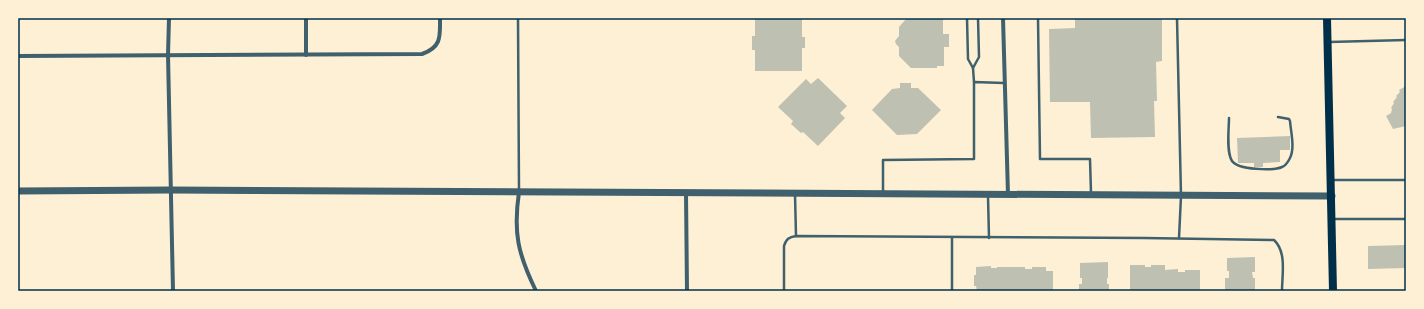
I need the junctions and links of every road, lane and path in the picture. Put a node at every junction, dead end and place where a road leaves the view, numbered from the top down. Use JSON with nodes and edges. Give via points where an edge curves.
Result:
{"nodes":[{"id":1,"x":169,"y":18,"type":"edge"},
{"id":2,"x":306,"y":18,"type":"edge"},
{"id":3,"x":440,"y":18,"type":"edge"},
{"id":4,"x":518,"y":18,"type":"edge"},
{"id":5,"x":967,"y":18,"type":"edge"},
{"id":6,"x":978,"y":18,"type":"edge"},
{"id":7,"x":1003,"y":18,"type":"edge"},
{"id":8,"x":1038,"y":18,"type":"edge"},
{"id":9,"x":1177,"y":18,"type":"edge"},
{"id":10,"x":1328,"y":18,"type":"edge"},
{"id":11,"x":1406,"y":40,"type":"edge"},
{"id":12,"x":1328,"y":42,"type":"junction"},
{"id":13,"x":168,"y":55,"type":"junction"},
{"id":14,"x":306,"y":55,"type":"junction"},
{"id":15,"x":18,"y":56,"type":"edge"},
{"id":16,"x":973,"y":68,"type":"junction"},
{"id":17,"x":974,"y":82,"type":"junction"},
{"id":18,"x":1005,"y":83,"type":"junction"},
{"id":19,"x":1278,"y":117,"type":"dead end"},
{"id":20,"x":1229,"y":118,"type":"dead end"},
{"id":21,"x":1331,"y":180,"type":"junction"},
{"id":22,"x":1406,"y":180,"type":"edge"},
{"id":23,"x":171,"y":190,"type":"junction"},
{"id":24,"x":18,"y":191,"type":"edge"},
{"id":25,"x":519,"y":192,"type":"junction"},
{"id":26,"x":686,"y":193,"type":"junction"},
{"id":27,"x":795,"y":193,"type":"junction"},
{"id":28,"x":883,"y":194,"type":"junction"},
{"id":29,"x":988,"y":195,"type":"junction"},
{"id":30,"x":1008,"y":195,"type":"junction"},
{"id":31,"x":1091,"y":195,"type":"junction"},
{"id":32,"x":1180,"y":196,"type":"junction"},
{"id":33,"x":1332,"y":196,"type":"junction"},
{"id":34,"x":1332,"y":218,"type":"junction"},
{"id":35,"x":1406,"y":219,"type":"edge"},
{"id":36,"x":796,"y":236,"type":"junction"},
{"id":37,"x":952,"y":238,"type":"junction"},
{"id":38,"x":989,"y":238,"type":"junction"},
{"id":39,"x":1179,"y":238,"type":"junction"},
{"id":40,"x":173,"y":291,"type":"edge"},
{"id":41,"x":536,"y":291,"type":"edge"},
{"id":42,"x":687,"y":291,"type":"edge"},
{"id":43,"x":784,"y":291,"type":"edge"},
{"id":44,"x":952,"y":291,"type":"edge"},
{"id":45,"x":1282,"y":291,"type":"edge"},
{"id":46,"x":1333,"y":291,"type":"edge"}],
"edges":[{"from":1,"to":13,"type":"street"},
{"from":2,"to":14,"type":"street"},
{"from":3,"to":14,"type":"street","via":[[440,36],[437,44],[429,52],[422,54]]},
{"from":4,"to":25,"type":"lane"},
{"from":5,"to":16,"type":"lane","via":[[968,59]]},
{"from":6,"to":16,"type":"lane","via":[[979,57]]},
{"from":7,"to":18,"type":"street"},
{"from":8,"to":31,"type":"lane","via":[[1040,159],[1090,159]]},
{"from":9,"to":32,"type":"lane"},
{"from":10,"to":12,"type":"main road"},
{"from":11,"to":12,"type":"lane"},
{"from":12,"to":21,"type":"main road"},
{"from":13,"to":14,"type":"street"},
{"from":13,"to":15,"type":"street"},
{"from":13,"to":23,"type":"street"},
{"from":16,"to":17,"type":"lane"},
{"from":17,"to":18,"type":"lane"},
{"from":17,"to":28,"type":"lane","via":[[974,159],[883,160]]},
{"from":18,"to":30,"type":"street"},
{"from":19,"to":20,"type":"lane","via":[[1290,121],[1293,147],[1288,162],[1277,168],[1246,168],[1232,162],[1229,151]]},
{"from":21,"to":22,"type":"lane"},
{"from":21,"to":33,"type":"main road"},
{"from":23,"to":24,"type":"street"},
{"from":23,"to":25,"type":"street"},
{"from":23,"to":40,"type":"street"},
{"from":25,"to":26,"type":"street"},
{"from":25,"to":41,"type":"street","via":[[516,227],[519,246],[524,267]]},
{"from":26,"to":27,"type":"street"},
{"from":26,"to":42,"type":"street"},
{"from":27,"to":28,"type":"street"},
{"from":27,"to":36,"type":"lane"},
{"from":28,"to":29,"type":"street"},
{"from":29,"to":30,"type":"street"},
{"from":29,"to":38,"type":"lane"},
{"from":30,"to":31,"type":"street"},
{"from":31,"to":32,"type":"street"},
{"from":32,"to":33,"type":"street"},
{"from":32,"to":39,"type":"lane"},
{"from":33,"to":34,"type":"main road"},
{"from":34,"to":35,"type":"lane"},
{"from":34,"to":46,"type":"main road"},
{"from":36,"to":37,"type":"lane"},
{"from":36,"to":43,"type":"lane","via":[[790,237],[784,246]]},
{"from":37,"to":38,"type":"lane"},
{"from":37,"to":44,"type":"lane"},
{"from":38,"to":39,"type":"lane"},
{"from":39,"to":45,"type":"lane","via":[[1274,240],[1282,254]]}]}
